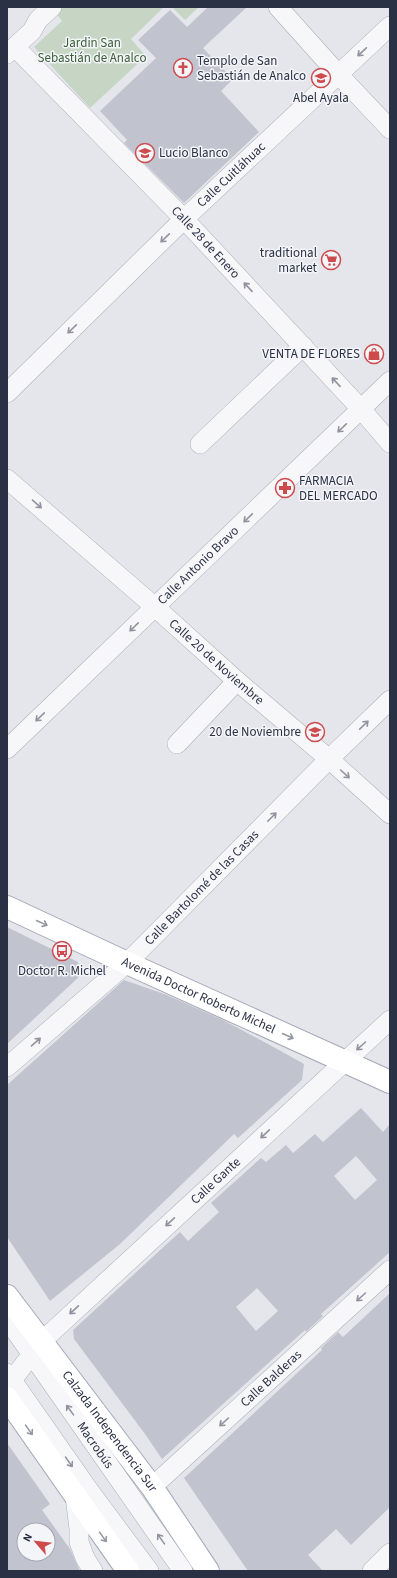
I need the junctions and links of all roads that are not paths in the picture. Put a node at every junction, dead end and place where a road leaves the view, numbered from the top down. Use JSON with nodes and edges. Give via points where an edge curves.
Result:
{"nodes":[{"id":1,"x":278,"y":7,"type":"edge"},
{"id":2,"x":43,"y":11,"type":"edge"},
{"id":3,"x":390,"y":26,"type":"edge"},
{"id":4,"x":11,"y":50,"type":"edge"},
{"id":5,"x":338,"y":74,"type":"junction"},
{"id":6,"x":390,"y":129,"type":"edge"},
{"id":7,"x":184,"y":219,"type":"junction"},
{"id":8,"x":303,"y":346,"type":"junction"},
{"id":9,"x":390,"y":382,"type":"edge"},
{"id":10,"x":7,"y":393,"type":"edge"},
{"id":11,"x":361,"y":409,"type":"junction"},
{"id":12,"x":390,"y":443,"type":"edge"},
{"id":13,"x":200,"y":444,"type":"dead end"},
{"id":14,"x":7,"y":479,"type":"edge"},
{"id":15,"x":155,"y":607,"type":"junction"},
{"id":16,"x":237,"y":682,"type":"junction"},
{"id":17,"x":390,"y":700,"type":"edge"},
{"id":18,"x":177,"y":744,"type":"dead end"},
{"id":19,"x":7,"y":749,"type":"edge"},
{"id":20,"x":329,"y":759,"type":"junction"},
{"id":21,"x":390,"y":814,"type":"edge"},
{"id":22,"x":7,"y":907,"type":"edge"},
{"id":23,"x":127,"y":963,"type":"junction"},
{"id":24,"x":390,"y":1020,"type":"edge"},
{"id":25,"x":344,"y":1061,"type":"junction"},
{"id":26,"x":7,"y":1067,"type":"edge"},
{"id":27,"x":390,"y":1082,"type":"edge"},
{"id":28,"x":390,"y":1270,"type":"edge"},
{"id":29,"x":7,"y":1296,"type":"edge"},
{"id":30,"x":7,"y":1320,"type":"edge"},
{"id":31,"x":36,"y":1348,"type":"junction"},
{"id":32,"x":8,"y":1385,"type":"edge"},
{"id":33,"x":152,"y":1487,"type":"junction"},
{"id":34,"x":75,"y":1496,"type":"junction"},
{"id":35,"x":390,"y":1553,"type":"edge"},
{"id":36,"x":93,"y":1571,"type":"edge"},
{"id":37,"x":128,"y":1571,"type":"edge"},
{"id":38,"x":149,"y":1571,"type":"edge"},
{"id":39,"x":183,"y":1571,"type":"edge"},
{"id":40,"x":208,"y":1571,"type":"edge"},
{"id":41,"x":372,"y":1571,"type":"edge"}],
"edges":[{"from":1,"to":5,"type":"street"},
{"from":2,"to":4,"type":"street","via":[[32,31]]},
{"from":3,"to":5,"type":"street","name":"Calle Cuitláhuac","one_way":true},
{"from":4,"to":7,"type":"street","name":"Calle 28 de Enero"},
{"from":5,"to":6,"type":"street"},
{"from":5,"to":7,"type":"street","name":"Calle Cuitláhuac"},
{"from":8,"to":7,"type":"street","name":"Calle 28 de Enero","one_way":true},
{"from":7,"to":10,"type":"street","name":"Calle Cuitláhuac","one_way":true},
{"from":11,"to":8,"type":"street","name":"Calle 28 de Enero","one_way":true},
{"from":8,"to":13,"type":"street"},
{"from":9,"to":11,"type":"street","name":"Calle Antonio Bravo"},
{"from":11,"to":12,"type":"street","name":"Calle 28 de Enero"},
{"from":11,"to":15,"type":"street","name":"Calle Antonio Bravo","one_way":true},
{"from":14,"to":15,"type":"street","name":"Calle 20 de Noviembre","one_way":true},
{"from":15,"to":16,"type":"street","name":"Calle 20 de Noviembre"},
{"from":15,"to":19,"type":"street","name":"Calle Antonio Bravo","one_way":true},
{"from":16,"to":18,"type":"street"},
{"from":16,"to":20,"type":"street","name":"Calle 20 de Noviembre"},
{"from":20,"to":17,"type":"street","name":"Calle Bartolomé de las Casas","one_way":true},
{"from":20,"to":21,"type":"street","name":"Calle 20 de Noviembre","one_way":true},
{"from":23,"to":20,"type":"street","name":"Calle Bartolomé de las Casas","one_way":true},
{"from":22,"to":23,"type":"main road","name":"Avenida Doctor Roberto Michel","one_way":true},
{"from":23,"to":25,"type":"main road","name":"Avenida Doctor Roberto Michel","one_way":true},
{"from":26,"to":23,"type":"street","name":"Calle Bartolomé de las Casas","one_way":true},
{"from":24,"to":25,"type":"street","name":"Calle Gante","one_way":true},
{"from":25,"to":27,"type":"main road","name":"Avenida Doctor Roberto Michel"},
{"from":25,"to":31,"type":"street","name":"Calle Gante","one_way":true},
{"from":28,"to":33,"type":"street","name":"Calle Balderas","one_way":true},
{"from":29,"to":31,"type":"main road","name":"Calzada Independencia Sur"},
{"from":30,"to":31,"type":"street","name":"Macrobús"},
{"from":31,"to":32,"type":"street","name":"Calle Gante"},
{"from":31,"to":33,"type":"main road","name":"Calzada Independencia Sur"},
{"from":39,"to":31,"type":"street","name":"Macrobús","one_way":true},
{"from":32,"to":34,"type":"main road","one_way":true},
{"from":32,"to":38,"type":"street","one_way":true},
{"from":33,"to":40,"type":"main road","name":"Calzada Independencia Sur"},
{"from":34,"to":36,"type":"street","via":[[80,1529],[79,1542]]},
{"from":34,"to":37,"type":"main road","one_way":true},
{"from":35,"to":41,"type":"street"}]}
